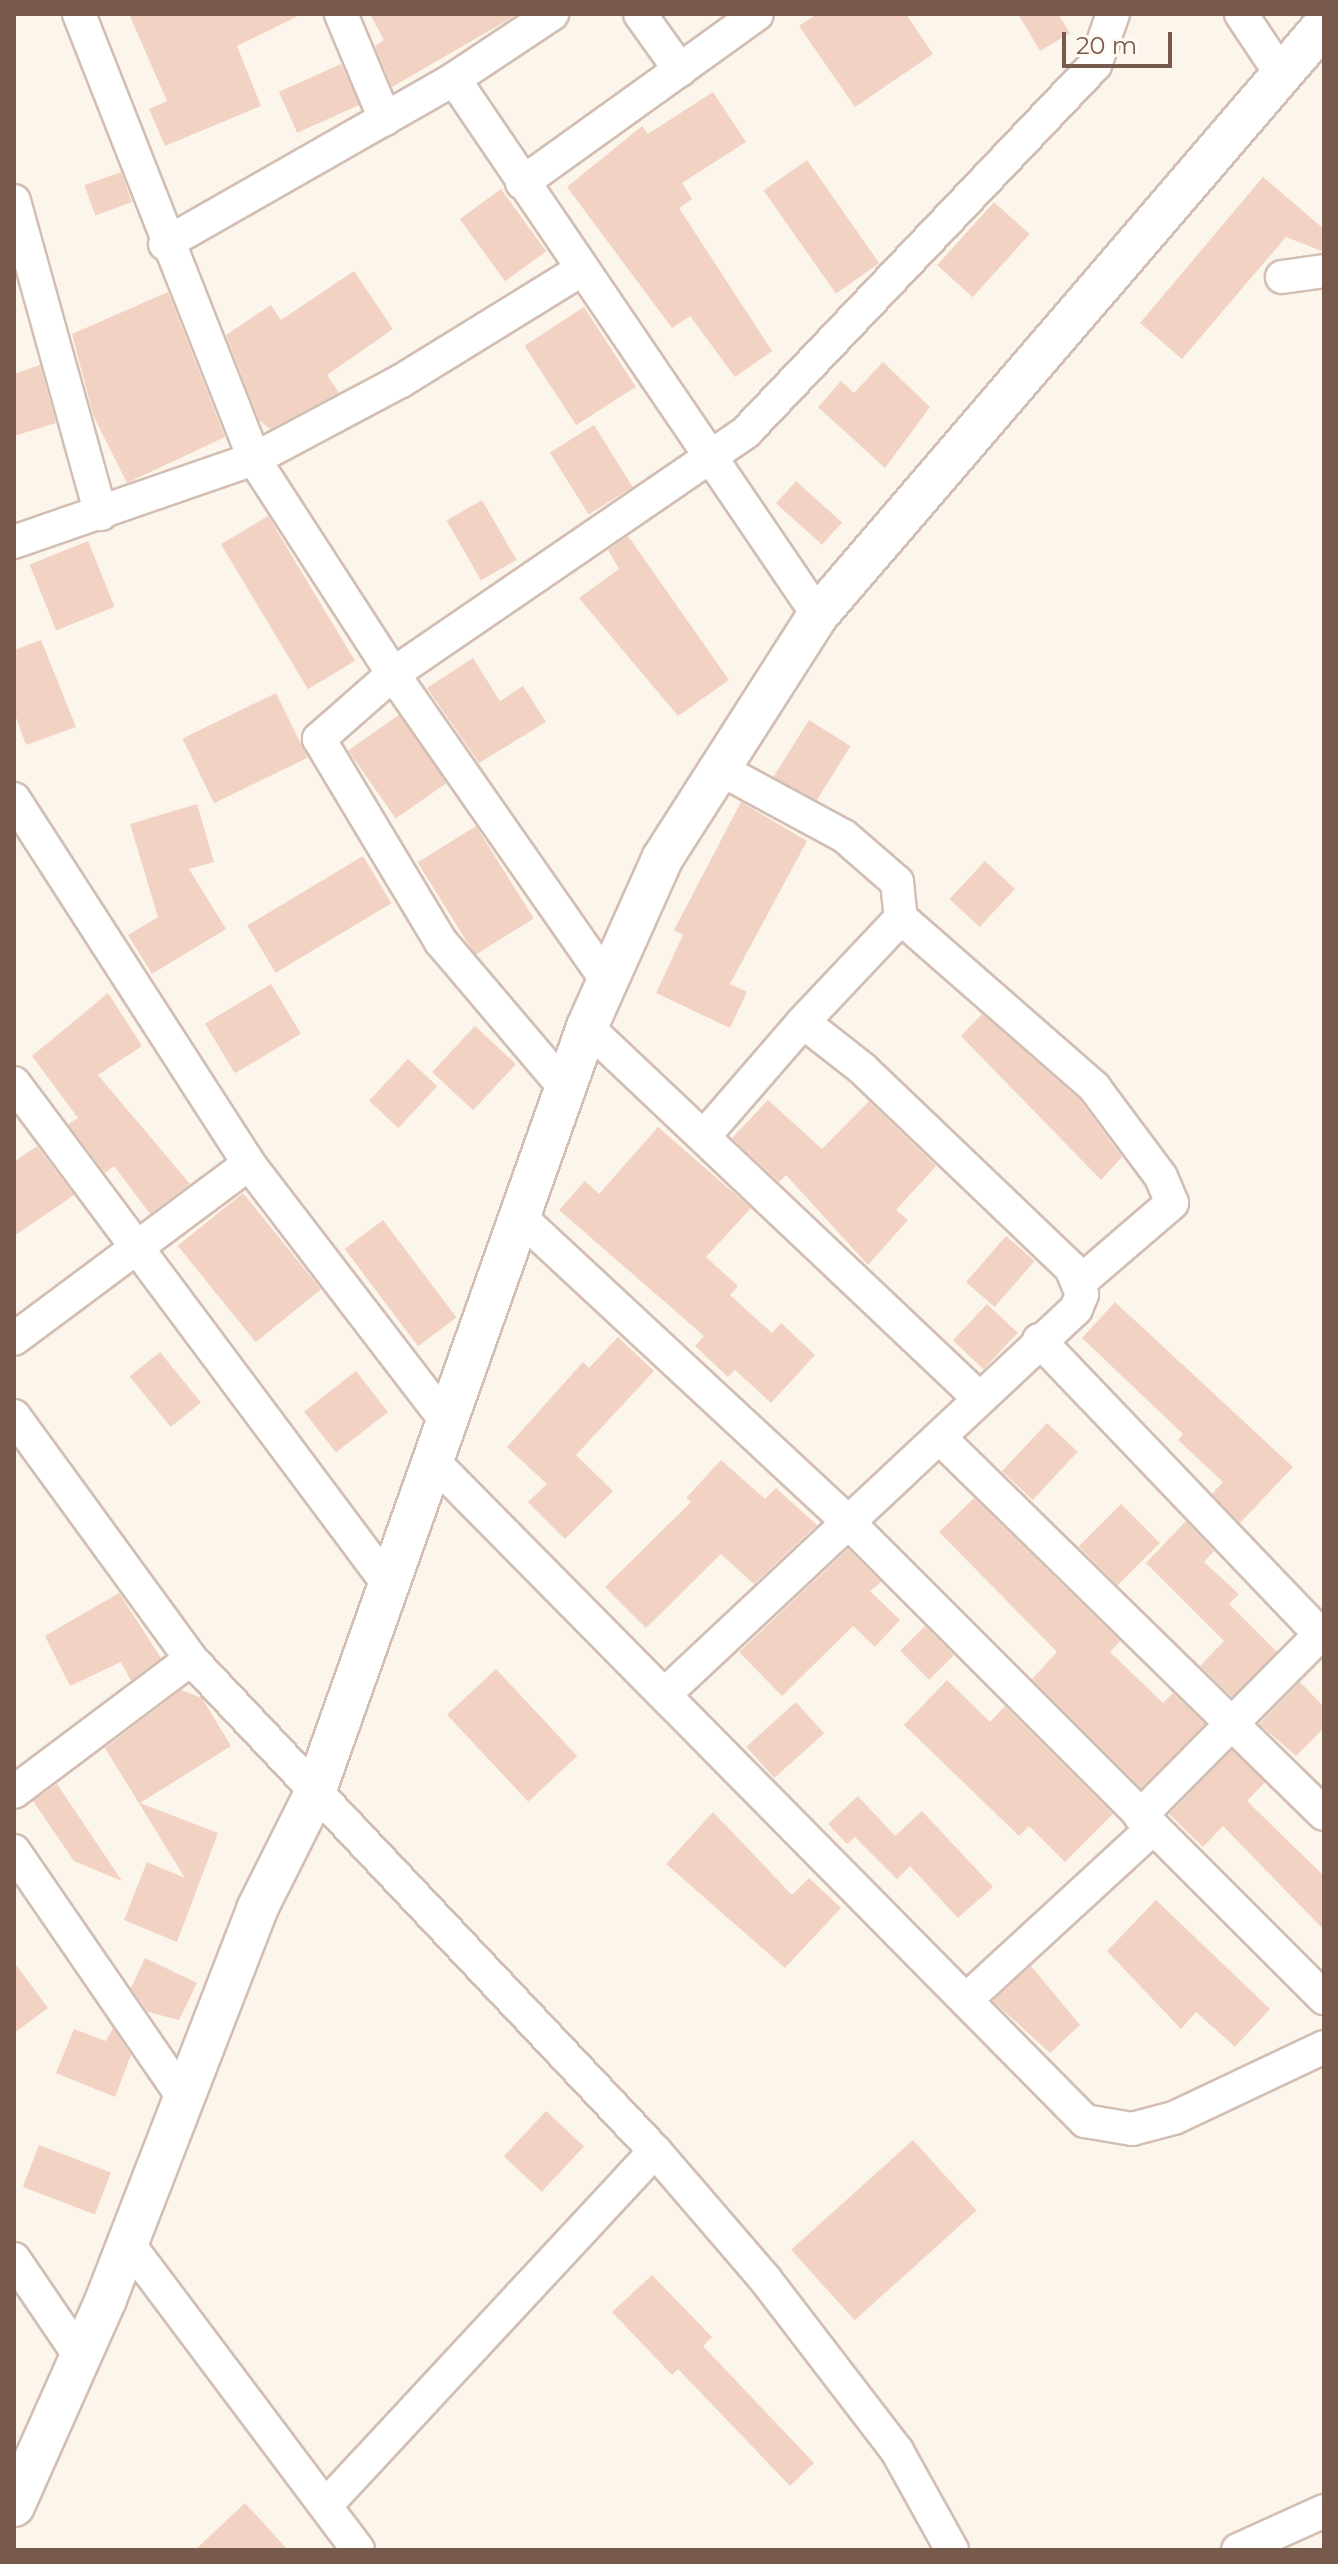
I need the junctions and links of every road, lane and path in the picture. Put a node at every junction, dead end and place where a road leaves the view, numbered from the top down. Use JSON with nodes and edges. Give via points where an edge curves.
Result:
{"nodes":[{"id":1,"x":79,"y":14,"type":"edge"},
{"id":2,"x":341,"y":14,"type":"edge"},
{"id":3,"x":552,"y":14,"type":"edge"},
{"id":4,"x":640,"y":14,"type":"edge"},
{"id":5,"x":757,"y":14,"type":"edge"},
{"id":6,"x":1113,"y":14,"type":"edge"},
{"id":7,"x":1241,"y":14,"type":"edge"},
{"id":8,"x":1324,"y":25,"type":"edge"},
{"id":9,"x":680,"y":70,"type":"junction"},
{"id":10,"x":1281,"y":74,"type":"junction"},
{"id":11,"x":454,"y":79,"type":"junction"},
{"id":12,"x":385,"y":119,"type":"junction"},
{"id":13,"x":522,"y":183,"type":"junction"},
{"id":14,"x":14,"y":201,"type":"edge"},
{"id":15,"x":165,"y":244,"type":"junction"},
{"id":16,"x":579,"y":271,"type":"junction"},
{"id":17,"x":1324,"y":271,"type":"edge"},
{"id":18,"x":1282,"y":277,"type":"dead end"},
{"id":19,"x":254,"y":459,"type":"junction"},
{"id":20,"x":710,"y":462,"type":"junction"},
{"id":21,"x":101,"y":514,"type":"junction"},
{"id":22,"x":14,"y":542,"type":"edge"},
{"id":23,"x":818,"y":615,"type":"junction"},
{"id":24,"x":393,"y":674,"type":"junction"},
{"id":25,"x":718,"y":768,"type":"junction"},
{"id":26,"x":14,"y":799,"type":"edge"},
{"id":27,"x":901,"y":918,"type":"junction"},
{"id":28,"x":606,"y":979,"type":"junction"},
{"id":29,"x":803,"y":1022,"type":"junction"},
{"id":30,"x":587,"y":1027,"type":"junction"},
{"id":31,"x":14,"y":1083,"type":"edge"},
{"id":32,"x":565,"y":1088,"type":"junction"},
{"id":33,"x":705,"y":1135,"type":"junction"},
{"id":34,"x":249,"y":1164,"type":"junction"},
{"id":35,"x":521,"y":1218,"type":"junction"},
{"id":36,"x":139,"y":1251,"type":"junction"},
{"id":37,"x":1079,"y":1283,"type":"junction"},
{"id":38,"x":14,"y":1339,"type":"edge"},
{"id":39,"x":1039,"y":1340,"type":"junction"},
{"id":40,"x":978,"y":1397,"type":"junction"},
{"id":41,"x":14,"y":1416,"type":"edge"},
{"id":42,"x":446,"y":1421,"type":"junction"},
{"id":43,"x":940,"y":1438,"type":"junction"},
{"id":44,"x":431,"y":1459,"type":"junction"},
{"id":45,"x":849,"y":1523,"type":"junction"},
{"id":46,"x":386,"y":1581,"type":"junction"},
{"id":47,"x":1322,"y":1636,"type":"edge"},
{"id":48,"x":191,"y":1659,"type":"junction"},
{"id":49,"x":665,"y":1694,"type":"junction"},
{"id":50,"x":1237,"y":1723,"type":"junction"},
{"id":51,"x":14,"y":1792,"type":"edge"},
{"id":52,"x":314,"y":1795,"type":"junction"},
{"id":53,"x":1324,"y":1814,"type":"edge"},
{"id":54,"x":1146,"y":1823,"type":"junction"},
{"id":55,"x":14,"y":1851,"type":"edge"},
{"id":56,"x":1324,"y":1998,"type":"edge"},
{"id":57,"x":966,"y":2000,"type":"junction"},
{"id":58,"x":1324,"y":2047,"type":"edge"},
{"id":59,"x":184,"y":2098,"type":"junction"},
{"id":60,"x":655,"y":2151,"type":"junction"},
{"id":61,"x":127,"y":2242,"type":"junction"},
{"id":62,"x":14,"y":2259,"type":"edge"},
{"id":63,"x":80,"y":2356,"type":"junction"},
{"id":64,"x":327,"y":2504,"type":"junction"},
{"id":65,"x":14,"y":2506,"type":"edge"},
{"id":66,"x":1324,"y":2511,"type":"edge"},
{"id":67,"x":358,"y":2550,"type":"edge"},
{"id":68,"x":952,"y":2550,"type":"edge"},
{"id":69,"x":1238,"y":2550,"type":"edge"}],
"edges":[{"from":1,"to":15,"type":"street"},
{"from":2,"to":12,"type":"street"},
{"from":3,"to":11,"type":"street"},
{"from":4,"to":9,"type":"street"},
{"from":5,"to":9,"type":"street"},
{"from":6,"to":20,"type":"street","via":[[1095,65],[795,383]]},
{"from":7,"to":10,"type":"street"},
{"from":8,"to":10,"type":"street"},
{"from":9,"to":13,"type":"street"},
{"from":10,"to":23,"type":"street"},
{"from":11,"to":12,"type":"street"},
{"from":11,"to":13,"type":"street"},
{"from":12,"to":15,"type":"street"},
{"from":13,"to":16,"type":"street"},
{"from":14,"to":21,"type":"street"},
{"from":15,"to":19,"type":"street"},
{"from":16,"to":19,"type":"street","via":[[401,381]]},
{"from":16,"to":20,"type":"street"},
{"from":17,"to":18,"type":"street"},
{"from":19,"to":21,"type":"street"},
{"from":19,"to":24,"type":"street"},
{"from":20,"to":23,"type":"street"},
{"from":20,"to":24,"type":"street"},
{"from":21,"to":22,"type":"street"},
{"from":23,"to":25,"type":"street"},
{"from":24,"to":28,"type":"street"},
{"from":24,"to":32,"type":"street","via":[[324,729],[320,751],[441,942]]},
{"from":25,"to":27,"type":"street","via":[[883,862],[897,882]]},
{"from":25,"to":28,"type":"street","via":[[662,859]]},
{"from":26,"to":34,"type":"street"},
{"from":27,"to":29,"type":"street"},
{"from":27,"to":37,"type":"street","via":[[1094,1087],[1161,1177],[1172,1203]]},
{"from":28,"to":30,"type":"street"},
{"from":29,"to":33,"type":"street"},
{"from":29,"to":37,"type":"street","via":[[863,1069]]},
{"from":30,"to":32,"type":"street"},
{"from":30,"to":33,"type":"street"},
{"from":31,"to":36,"type":"street"},
{"from":32,"to":35,"type":"street"},
{"from":33,"to":40,"type":"street"},
{"from":34,"to":36,"type":"street"},
{"from":34,"to":42,"type":"street"},
{"from":35,"to":42,"type":"street"},
{"from":35,"to":45,"type":"street"},
{"from":36,"to":38,"type":"street"},
{"from":36,"to":46,"type":"street"},
{"from":37,"to":39,"type":"street","via":[[1076,1309]]},
{"from":39,"to":40,"type":"street"},
{"from":39,"to":47,"type":"street"},
{"from":40,"to":43,"type":"street"},
{"from":41,"to":48,"type":"street"},
{"from":42,"to":44,"type":"street"},
{"from":43,"to":45,"type":"street"},
{"from":43,"to":50,"type":"street"},
{"from":44,"to":46,"type":"street"},
{"from":44,"to":49,"type":"street"},
{"from":45,"to":49,"type":"street"},
{"from":45,"to":54,"type":"street"},
{"from":46,"to":52,"type":"street"},
{"from":47,"to":50,"type":"street"},
{"from":48,"to":51,"type":"street"},
{"from":48,"to":52,"type":"street"},
{"from":49,"to":57,"type":"street"},
{"from":50,"to":53,"type":"street"},
{"from":50,"to":54,"type":"street"},
{"from":52,"to":59,"type":"street","via":[[257,1909]]},
{"from":52,"to":60,"type":"street"},
{"from":54,"to":56,"type":"street"},
{"from":54,"to":57,"type":"street"},
{"from":55,"to":59,"type":"street"},
{"from":57,"to":58,"type":"street","via":[[1064,2104],[1106,2130],[1174,2118]]},
{"from":59,"to":61,"type":"street"},
{"from":60,"to":64,"type":"street"},
{"from":60,"to":68,"type":"street","via":[[897,2451]]},
{"from":61,"to":63,"type":"street"},
{"from":61,"to":64,"type":"street"},
{"from":62,"to":63,"type":"street"},
{"from":63,"to":65,"type":"street"},
{"from":64,"to":67,"type":"street"},
{"from":66,"to":69,"type":"street"}]}
